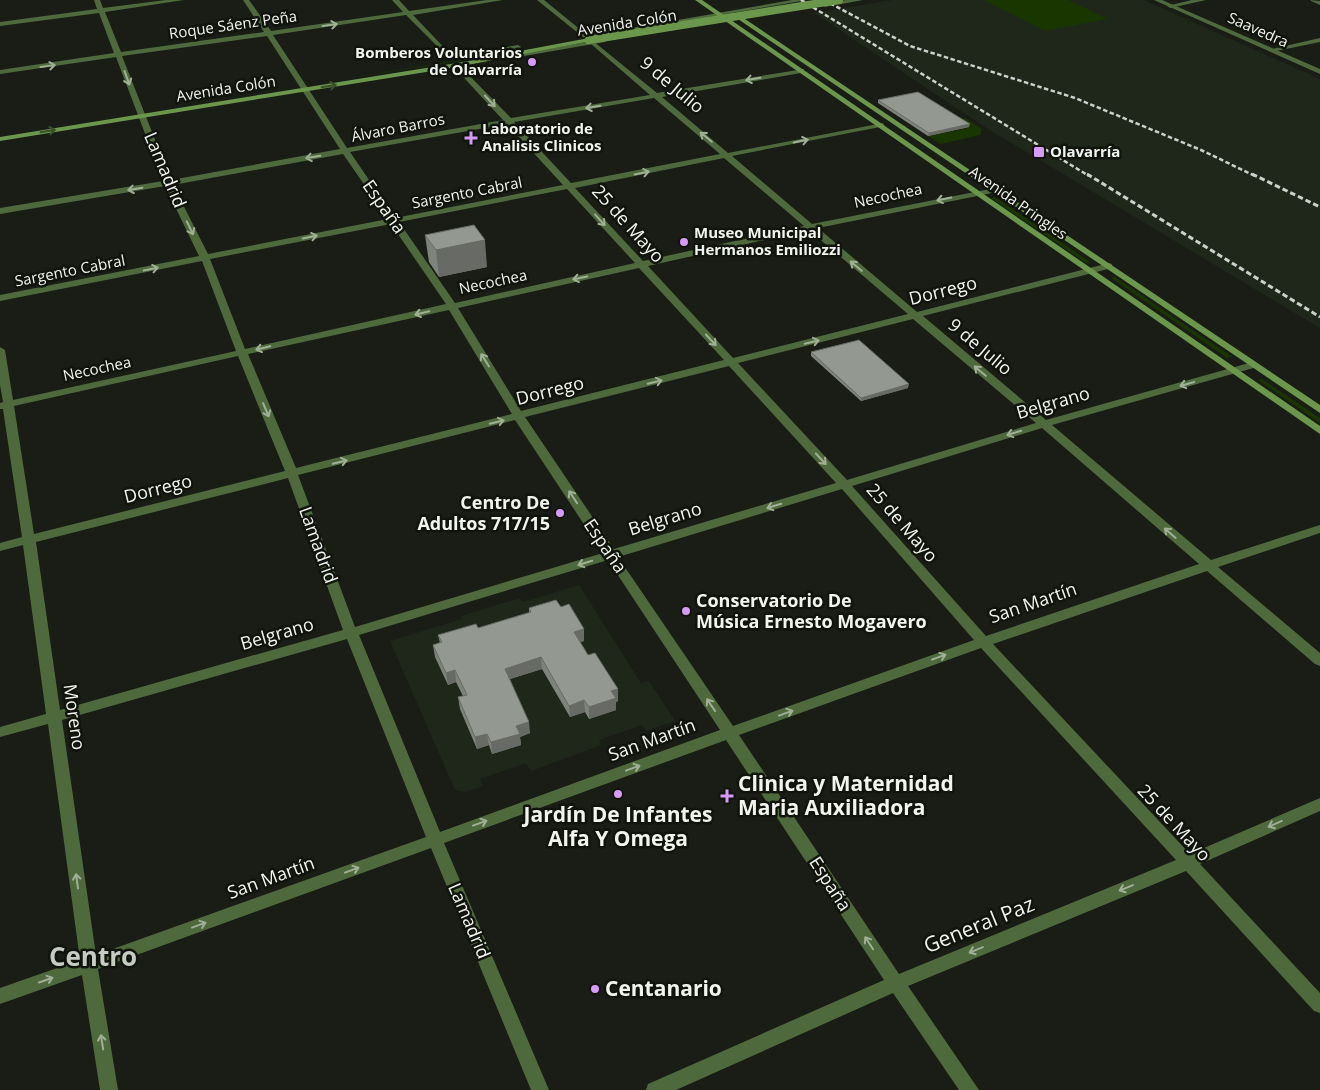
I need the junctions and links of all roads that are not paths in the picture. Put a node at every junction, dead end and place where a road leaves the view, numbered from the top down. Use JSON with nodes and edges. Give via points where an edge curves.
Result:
{"nodes":[{"id":1,"x":97,"y":0,"type":"edge"},
{"id":2,"x":181,"y":0,"type":"edge"},
{"id":3,"x":246,"y":0,"type":"edge"},
{"id":4,"x":395,"y":0,"type":"edge"},
{"id":5,"x":500,"y":0,"type":"edge"},
{"id":6,"x":540,"y":0,"type":"edge"},
{"id":7,"x":698,"y":0,"type":"edge"},
{"id":8,"x":804,"y":0,"type":"edge"},
{"id":9,"x":838,"y":0,"type":"edge"},
{"id":10,"x":860,"y":0,"type":"edge"},
{"id":11,"x":1157,"y":0,"type":"edge"},
{"id":12,"x":1203,"y":0,"type":"edge"},
{"id":13,"x":1313,"y":0,"type":"edge"},
{"id":14,"x":1320,"y":3,"type":"edge"},
{"id":15,"x":719,"y":4,"type":"dead end"},
{"id":16,"x":1170,"y":6,"type":"junction"},
{"id":17,"x":102,"y":10,"type":"junction"},
{"id":18,"x":731,"y":12,"type":"junction"},
{"id":19,"x":408,"y":14,"type":"junction"},
{"id":20,"x":719,"y":14,"type":"junction"},
{"id":21,"x":742,"y":19,"type":"junction"},
{"id":22,"x":730,"y":21,"type":"junction"},
{"id":23,"x":0,"y":24,"type":"edge"},
{"id":24,"x":268,"y":34,"type":"junction"},
{"id":25,"x":589,"y":40,"type":"junction"},
{"id":26,"x":1320,"y":40,"type":"edge"},
{"id":27,"x":1271,"y":50,"type":"junction"},
{"id":28,"x":119,"y":55,"type":"junction"},
{"id":29,"x":454,"y":62,"type":"junction"},
{"id":30,"x":801,"y":71,"type":"junction"},
{"id":31,"x":0,"y":72,"type":"edge"},
{"id":32,"x":1320,"y":72,"type":"edge"},
{"id":33,"x":303,"y":86,"type":"junction"},
{"id":34,"x":655,"y":96,"type":"junction"},
{"id":35,"x":141,"y":112,"type":"junction"},
{"id":36,"x":509,"y":121,"type":"junction"},
{"id":37,"x":880,"y":125,"type":"junction"},
{"id":38,"x":0,"y":131,"type":"edge"},
{"id":39,"x":0,"y":139,"type":"edge"},
{"id":40,"x":345,"y":151,"type":"junction"},
{"id":41,"x":728,"y":155,"type":"junction"},
{"id":42,"x":168,"y":183,"type":"junction"},
{"id":43,"x":570,"y":187,"type":"junction"},
{"id":44,"x":992,"y":190,"type":"junction"},
{"id":45,"x":976,"y":193,"type":"junction"},
{"id":46,"x":0,"y":211,"type":"edge"},
{"id":47,"x":394,"y":221,"type":"junction"},
{"id":48,"x":810,"y":227,"type":"junction"},
{"id":49,"x":205,"y":258,"type":"junction"},
{"id":50,"x":641,"y":265,"type":"junction"},
{"id":51,"x":1109,"y":266,"type":"junction"},
{"id":52,"x":1092,"y":272,"type":"junction"},
{"id":53,"x":0,"y":298,"type":"edge"},
{"id":54,"x":452,"y":306,"type":"junction"},
{"id":55,"x":915,"y":316,"type":"junction"},
{"id":56,"x":0,"y":350,"type":"edge"},
{"id":57,"x":242,"y":353,"type":"junction"},
{"id":58,"x":732,"y":362,"type":"junction"},
{"id":59,"x":1253,"y":365,"type":"junction"},
{"id":60,"x":1234,"y":370,"type":"junction"},
{"id":61,"x":5,"y":405,"type":"edge"},
{"id":62,"x":1320,"y":410,"type":"edge"},
{"id":63,"x":520,"y":417,"type":"junction"},
{"id":64,"x":1044,"y":424,"type":"junction"},
{"id":65,"x":1320,"y":431,"type":"edge"},
{"id":66,"x":292,"y":474,"type":"junction"},
{"id":67,"x":845,"y":485,"type":"junction"},
{"id":68,"x":1320,"y":529,"type":"edge"},
{"id":69,"x":29,"y":540,"type":"junction"},
{"id":70,"x":0,"y":547,"type":"edge"},
{"id":71,"x":611,"y":555,"type":"junction"},
{"id":72,"x":1206,"y":566,"type":"junction"},
{"id":73,"x":351,"y":633,"type":"junction"},
{"id":74,"x":983,"y":642,"type":"junction"},
{"id":75,"x":1320,"y":661,"type":"edge"},
{"id":76,"x":54,"y":717,"type":"junction"},
{"id":77,"x":0,"y":732,"type":"edge"},
{"id":78,"x":730,"y":733,"type":"junction"},
{"id":79,"x":1320,"y":804,"type":"edge"},
{"id":80,"x":435,"y":840,"type":"junction"},
{"id":81,"x":1187,"y":863,"type":"junction"},
{"id":82,"x":89,"y":965,"type":"junction"},
{"id":83,"x":896,"y":983,"type":"junction"},
{"id":84,"x":0,"y":996,"type":"edge"},
{"id":85,"x":1320,"y":1005,"type":"edge"},
{"id":86,"x":109,"y":1090,"type":"edge"},
{"id":87,"x":540,"y":1090,"type":"edge"},
{"id":88,"x":656,"y":1090,"type":"edge"},
{"id":89,"x":970,"y":1090,"type":"edge"}],
"edges":[{"from":1,"to":17,"type":"street","name":"Lamadrid"},
{"from":2,"to":17,"type":"street"},
{"from":3,"to":24,"type":"street","name":"España"},
{"from":4,"to":19,"type":"street","name":"25 de Mayo"},
{"from":5,"to":19,"type":"street","name":"Roque Sáenz Peña"},
{"from":6,"to":25,"type":"street","name":"9 de Julio"},
{"from":7,"to":20,"type":"main road","name":"Avenida Pringles"},
{"from":8,"to":18,"type":"street","name":"Avenida Colón"},
{"from":9,"to":25,"type":"main road","name":"Avenida Colón","bridge":true},
{"from":10,"to":21,"type":"street","name":"Avenida Colón"},
{"from":11,"to":16,"type":"street","name":"Saavedra"},
{"from":12,"to":16,"type":"street"},
{"from":13,"to":14,"type":"street"},
{"from":15,"to":18,"type":"main road","name":"Avenida Pringles"},
{"from":16,"to":27,"type":"street","name":"Saavedra"},
{"from":17,"to":23,"type":"street"},
{"from":17,"to":28,"type":"street","name":"Lamadrid"},
{"from":18,"to":20,"type":"street","name":"Avenida Colón"},
{"from":18,"to":21,"type":"main road","name":"Avenida Pringles"},
{"from":24,"to":19,"type":"street","name":"Roque Sáenz Peña","one_way":true},
{"from":19,"to":29,"type":"street","name":"25 de Mayo"},
{"from":20,"to":22,"type":"main road","name":"Avenida Pringles"},
{"from":20,"to":25,"type":"street","name":"Avenida Colón"},
{"from":21,"to":22,"type":"street","name":"Avenida Colón"},
{"from":21,"to":44,"type":"main road","name":"Avenida Pringles"},
{"from":22,"to":25,"type":"street","name":"Avenida Colón"},
{"from":22,"to":30,"type":"main road","name":"Avenida Pringles"},
{"from":24,"to":28,"type":"street","name":"Roque Sáenz Peña"},
{"from":24,"to":33,"type":"street","name":"España"},
{"from":25,"to":29,"type":"main road","name":"Avenida Colón"},
{"from":25,"to":34,"type":"street","name":"9 de Julio"},
{"from":26,"to":27,"type":"street"},
{"from":27,"to":32,"type":"street","name":"Saavedra"},
{"from":31,"to":28,"type":"street","name":"Roque Sáenz Peña","one_way":true},
{"from":28,"to":35,"type":"street","name":"Lamadrid","one_way":true},
{"from":29,"to":33,"type":"main road","name":"Avenida Colón"},
{"from":29,"to":36,"type":"street","name":"25 de Mayo","one_way":true},
{"from":30,"to":34,"type":"street","name":"Álvaro Barros","one_way":true},
{"from":30,"to":37,"type":"main road","name":"Avenida Pringles"},
{"from":33,"to":35,"type":"main road","name":"Avenida Colón"},
{"from":33,"to":40,"type":"street","name":"España"},
{"from":34,"to":36,"type":"street","name":"Álvaro Barros","one_way":true},
{"from":41,"to":34,"type":"street","name":"9 de Julio","one_way":true},
{"from":35,"to":38,"type":"main road","name":"Avenida Colón"},
{"from":39,"to":35,"type":"main road","name":"Avenida Colón","one_way":true},
{"from":35,"to":42,"type":"street","name":"Lamadrid"},
{"from":36,"to":40,"type":"street","name":"Álvaro Barros"},
{"from":36,"to":43,"type":"street","name":"25 de Mayo"},
{"from":41,"to":37,"type":"street","name":"Sargento Cabral","one_way":true},
{"from":37,"to":45,"type":"main road","name":"Avenida Pringles"},
{"from":40,"to":42,"type":"street","name":"Álvaro Barros","one_way":true},
{"from":40,"to":47,"type":"street","name":"España"},
{"from":43,"to":41,"type":"street","name":"Sargento Cabral","one_way":true},
{"from":41,"to":48,"type":"street","name":"9 de Julio"},
{"from":42,"to":46,"type":"street","name":"Álvaro Barros","one_way":true},
{"from":42,"to":49,"type":"street","name":"Lamadrid","one_way":true},
{"from":43,"to":47,"type":"street","name":"Sargento Cabral"},
{"from":43,"to":50,"type":"street","name":"25 de Mayo","one_way":true},
{"from":44,"to":45,"type":"street","name":"Necochea"},
{"from":44,"to":51,"type":"main road","name":"Avenida Pringles"},
{"from":45,"to":48,"type":"street","name":"Necochea","one_way":true},
{"from":45,"to":52,"type":"main road","name":"Avenida Pringles"},
{"from":49,"to":47,"type":"street","name":"Sargento Cabral","one_way":true},
{"from":47,"to":54,"type":"street","name":"España"},
{"from":48,"to":50,"type":"street","name":"Necochea"},
{"from":55,"to":48,"type":"street","name":"9 de Julio","one_way":true},
{"from":53,"to":49,"type":"street","name":"Sargento Cabral","one_way":true},
{"from":49,"to":57,"type":"street","name":"Lamadrid"},
{"from":50,"to":54,"type":"street","name":"Necochea","one_way":true},
{"from":50,"to":58,"type":"street","name":"25 de Mayo","one_way":true},
{"from":51,"to":52,"type":"street","name":"Dorrego"},
{"from":51,"to":59,"type":"main road","name":"Avenida Pringles"},
{"from":52,"to":55,"type":"street","name":"Dorrego"},
{"from":52,"to":60,"type":"main road","name":"Avenida Pringles"},
{"from":54,"to":57,"type":"street","name":"Necochea","one_way":true},
{"from":63,"to":54,"type":"street","name":"España","one_way":true},
{"from":58,"to":55,"type":"street","name":"Dorrego","one_way":true},
{"from":64,"to":55,"type":"street","name":"9 de Julio","one_way":true},
{"from":56,"to":61,"type":"street","name":"Moreno"},
{"from":57,"to":61,"type":"street","name":"Necochea"},
{"from":57,"to":66,"type":"street","name":"Lamadrid","one_way":true},
{"from":63,"to":58,"type":"street","name":"Dorrego","one_way":true},
{"from":58,"to":67,"type":"street","name":"25 de Mayo","one_way":true},
{"from":59,"to":60,"type":"street","name":"Belgrano"},
{"from":59,"to":62,"type":"main road","name":"Avenida Pringles"},
{"from":60,"to":64,"type":"street","name":"Belgrano","one_way":true},
{"from":60,"to":65,"type":"main road","name":"Avenida Pringles"},
{"from":61,"to":69,"type":"street","name":"Moreno"},
{"from":66,"to":63,"type":"street","name":"Dorrego","one_way":true},
{"from":71,"to":63,"type":"street","name":"España","one_way":true},
{"from":64,"to":67,"type":"street","name":"Belgrano","one_way":true},
{"from":72,"to":64,"type":"street","name":"9 de Julio","one_way":true},
{"from":66,"to":69,"type":"street","name":"Dorrego"},
{"from":66,"to":73,"type":"street","name":"Lamadrid"},
{"from":67,"to":71,"type":"street","name":"Belgrano","one_way":true},
{"from":67,"to":74,"type":"street","name":"25 de Mayo"},
{"from":68,"to":72,"type":"street","name":"San Martín"},
{"from":69,"to":70,"type":"street","name":"Dorrego"},
{"from":69,"to":76,"type":"street","name":"Moreno"},
{"from":71,"to":73,"type":"street","name":"Belgrano","one_way":true},
{"from":78,"to":71,"type":"street","name":"España","one_way":true},
{"from":72,"to":74,"type":"street","name":"San Martín"},
{"from":72,"to":75,"type":"street","name":"9 de Julio"},
{"from":73,"to":76,"type":"street","name":"Belgrano"},
{"from":73,"to":80,"type":"street","name":"Lamadrid"},
{"from":78,"to":74,"type":"street","name":"San Martín","one_way":true},
{"from":74,"to":81,"type":"street","name":"25 de Mayo"},
{"from":76,"to":77,"type":"street","name":"Belgrano"},
{"from":82,"to":76,"type":"street","name":"Moreno","one_way":true},
{"from":80,"to":78,"type":"street","name":"San Martín","one_way":true},
{"from":83,"to":78,"type":"street","name":"España","one_way":true},
{"from":79,"to":81,"type":"street","name":"General Paz","one_way":true},
{"from":82,"to":80,"type":"street","name":"San Martín","one_way":true},
{"from":80,"to":87,"type":"street","name":"Lamadrid"},
{"from":81,"to":83,"type":"street","name":"General Paz","one_way":true},
{"from":81,"to":85,"type":"street","name":"25 de Mayo"},
{"from":84,"to":82,"type":"street","name":"San Martín","one_way":true},
{"from":86,"to":82,"type":"street","name":"Moreno","one_way":true},
{"from":83,"to":88,"type":"street","name":"General Paz"},
{"from":83,"to":89,"type":"street","name":"España"}]}
